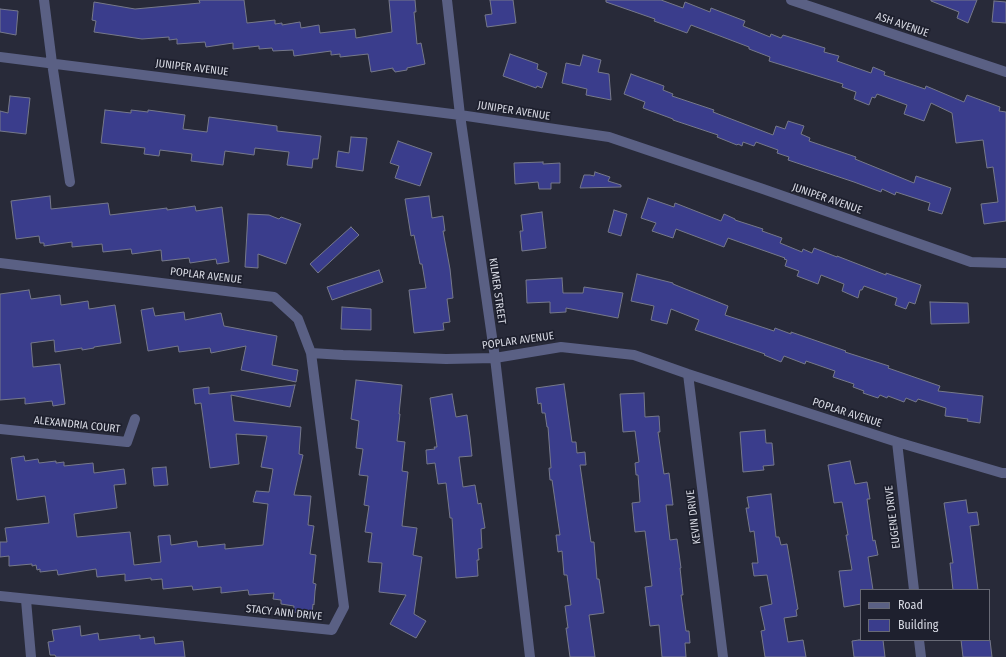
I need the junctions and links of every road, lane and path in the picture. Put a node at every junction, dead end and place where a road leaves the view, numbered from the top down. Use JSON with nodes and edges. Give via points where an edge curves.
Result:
{"nodes":[{"id":1,"x":44,"y":0,"type":"edge"},
{"id":2,"x":447,"y":0,"type":"edge"},
{"id":3,"x":791,"y":0,"type":"edge"},
{"id":4,"x":0,"y":57,"type":"edge"},
{"id":5,"x":52,"y":63,"type":"junction"},
{"id":6,"x":1006,"y":72,"type":"edge"},
{"id":7,"x":460,"y":115,"type":"junction"},
{"id":8,"x":70,"y":182,"type":"dead end"},
{"id":9,"x":0,"y":263,"type":"edge"},
{"id":10,"x":1006,"y":264,"type":"edge"},
{"id":11,"x":311,"y":352,"type":"junction"},
{"id":12,"x":495,"y":358,"type":"junction"},
{"id":13,"x":688,"y":374,"type":"junction"},
{"id":14,"x":135,"y":418,"type":"dead end"},
{"id":15,"x":0,"y":429,"type":"edge"},
{"id":16,"x":897,"y":442,"type":"junction"},
{"id":17,"x":1006,"y":473,"type":"edge"},
{"id":18,"x":914,"y":589,"type":"edge"},
{"id":19,"x":0,"y":596,"type":"edge"},
{"id":20,"x":26,"y":600,"type":"junction"},
{"id":21,"x":919,"y":641,"type":"edge"},
{"id":22,"x":31,"y":657,"type":"edge"},
{"id":23,"x":530,"y":657,"type":"edge"},
{"id":24,"x":723,"y":657,"type":"edge"},
{"id":25,"x":921,"y":657,"type":"edge"}],
"edges":[{"from":1,"to":5,"type":"street"},
{"from":2,"to":7,"type":"street","name":"KILMER STREET"},
{"from":3,"to":6,"type":"street","name":"ASH AVENUE"},
{"from":4,"to":5,"type":"street","name":"JUNIPER AVENUE"},
{"from":5,"to":7,"type":"street","name":"JUNIPER AVENUE"},
{"from":5,"to":8,"type":"street"},
{"from":7,"to":10,"type":"street","name":"JUNIPER AVENUE","via":[[609,137],[970,262]]},
{"from":7,"to":12,"type":"street","name":"KILMER STREET"},
{"from":9,"to":11,"type":"street","name":"POPLAR AVENUE","via":[[274,297],[298,319]]},
{"from":11,"to":12,"type":"street","name":"POPLAR AVENUE","via":[[446,359]]},
{"from":11,"to":20,"type":"street","name":"STACY ANN DRIVE","via":[[344,607],[332,630]]},
{"from":12,"to":13,"type":"street","name":"POPLAR AVENUE","via":[[561,347],[634,355]]},
{"from":12,"to":23,"type":"street","name":"KILMER STREET"},
{"from":13,"to":16,"type":"street","name":"POPLAR AVENUE"},
{"from":13,"to":24,"type":"street","name":"KEVIN DRIVE"},
{"from":14,"to":15,"type":"street","name":"ALEXANDRIA COURT","via":[[127,442]]},
{"from":16,"to":17,"type":"street","name":"POPLAR AVENUE"},
{"from":16,"to":18,"type":"street","name":"EUGENE DRIVE"},
{"from":19,"to":20,"type":"street","name":"STACY ANN DRIVE"},
{"from":20,"to":22,"type":"street"},
{"from":21,"to":25,"type":"street"}]}
